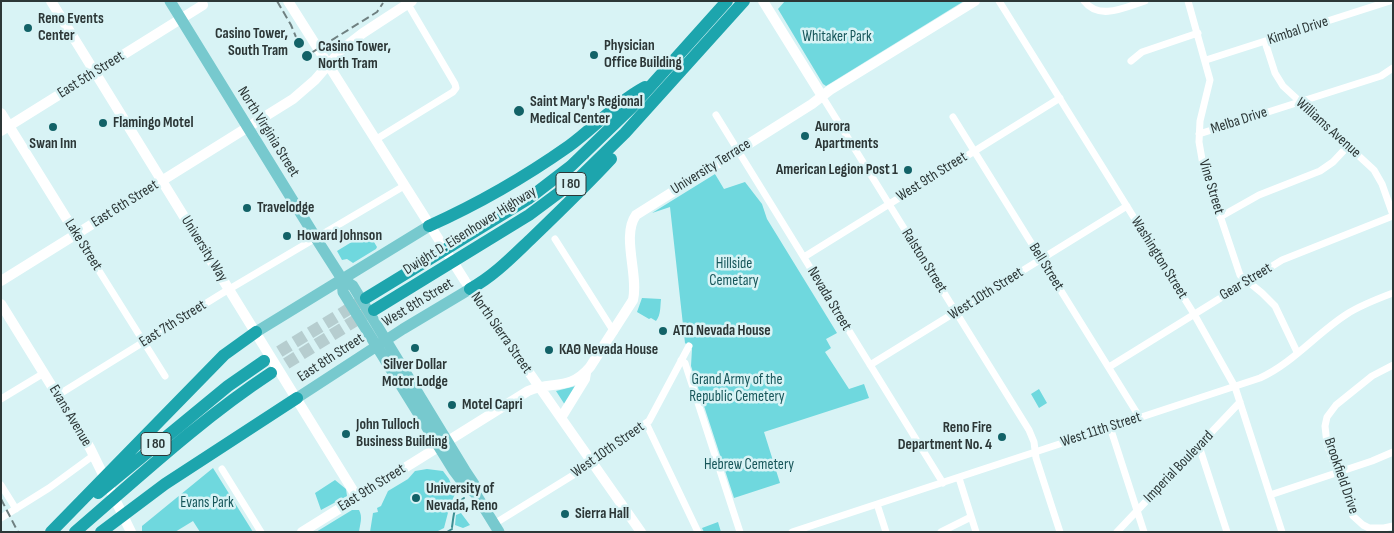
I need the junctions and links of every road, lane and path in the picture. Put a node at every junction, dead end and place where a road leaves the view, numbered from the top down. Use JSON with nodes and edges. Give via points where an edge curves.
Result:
{"nodes":[{"id":1,"x":51,"y":1,"type":"edge"},
{"id":2,"x":170,"y":1,"type":"edge"},
{"id":3,"x":288,"y":1,"type":"edge"},
{"id":4,"x":727,"y":1,"type":"edge"},
{"id":5,"x":744,"y":1,"type":"edge"},
{"id":6,"x":763,"y":1,"type":"edge"},
{"id":7,"x":975,"y":1,"type":"edge"},
{"id":8,"x":999,"y":1,"type":"edge"},
{"id":9,"x":1084,"y":1,"type":"edge"},
{"id":10,"x":1145,"y":1,"type":"edge"},
{"id":11,"x":1188,"y":1,"type":"edge"},
{"id":12,"x":1391,"y":1,"type":"edge"},
{"id":13,"x":408,"y":2,"type":"edge"},
{"id":14,"x":203,"y":5,"type":"dead end"},
{"id":15,"x":1393,"y":7,"type":"edge"},
{"id":16,"x":731,"y":16,"type":"junction"},
{"id":17,"x":181,"y":19,"type":"junction"},
{"id":18,"x":1198,"y":33,"type":"junction"},
{"id":19,"x":1265,"y":42,"type":"junction"},
{"id":20,"x":1206,"y":60,"type":"junction"},
{"id":21,"x":1131,"y":61,"type":"dead end"},
{"id":22,"x":328,"y":65,"type":"junction"},
{"id":23,"x":1393,"y":68,"type":"edge"},
{"id":24,"x":94,"y":73,"type":"junction"},
{"id":25,"x":654,"y":82,"type":"junction"},
{"id":26,"x":822,"y":96,"type":"junction"},
{"id":27,"x":1060,"y":98,"type":"junction"},
{"id":28,"x":1299,"y":102,"type":"junction"},
{"id":29,"x":1,"y":113,"type":"edge"},
{"id":30,"x":716,"y":115,"type":"dead end"},
{"id":31,"x":953,"y":117,"type":"dead end"},
{"id":32,"x":247,"y":127,"type":"junction"},
{"id":33,"x":5,"y":128,"type":"edge"},
{"id":34,"x":1199,"y":134,"type":"junction"},
{"id":35,"x":375,"y":140,"type":"junction"},
{"id":36,"x":1348,"y":146,"type":"junction"},
{"id":37,"x":738,"y":151,"type":"junction"},
{"id":38,"x":974,"y":151,"type":"junction"},
{"id":39,"x":162,"y":181,"type":"junction"},
{"id":40,"x":404,"y":186,"type":"junction"},
{"id":41,"x":889,"y":204,"type":"junction"},
{"id":42,"x":1127,"y":206,"type":"junction"},
{"id":43,"x":1393,"y":215,"type":"edge"},
{"id":44,"x":1220,"y":217,"type":"junction"},
{"id":45,"x":431,"y":230,"type":"junction"},
{"id":46,"x":76,"y":234,"type":"junction"},
{"id":47,"x":316,"y":238,"type":"junction"},
{"id":48,"x":555,"y":239,"type":"dead end"},
{"id":49,"x":804,"y":256,"type":"junction"},
{"id":50,"x":1042,"y":259,"type":"junction"},
{"id":51,"x":342,"y":279,"type":"junction"},
{"id":52,"x":1,"y":281,"type":"edge"},
{"id":53,"x":1246,"y":282,"type":"junction"},
{"id":54,"x":468,"y":285,"type":"junction"},
{"id":55,"x":229,"y":290,"type":"junction"},
{"id":56,"x":1393,"y":293,"type":"edge"},
{"id":57,"x":366,"y":298,"type":"tunnel mouth"},
{"id":58,"x":1,"y":304,"type":"edge"},
{"id":59,"x":374,"y":310,"type":"tunnel mouth"},
{"id":60,"x":956,"y":312,"type":"junction"},
{"id":61,"x":1194,"y":314,"type":"junction"},
{"id":62,"x":256,"y":332,"type":"junction"},
{"id":63,"x":614,"y":332,"type":"junction"},
{"id":64,"x":144,"y":342,"type":"junction"},
{"id":65,"x":381,"y":343,"type":"junction"},
{"id":66,"x":688,"y":346,"type":"dead end"},
{"id":67,"x":1297,"y":352,"type":"junction"},
{"id":68,"x":681,"y":360,"type":"junction"},
{"id":69,"x":264,"y":361,"type":"tunnel mouth"},
{"id":70,"x":870,"y":365,"type":"junction"},
{"id":71,"x":1393,"y":365,"type":"edge"},
{"id":72,"x":1109,"y":368,"type":"junction"},
{"id":73,"x":586,"y":372,"type":"junction"},
{"id":74,"x":44,"y":373,"type":"junction"},
{"id":75,"x":272,"y":373,"type":"tunnel mouth"},
{"id":76,"x":165,"y":376,"type":"dead end"},
{"id":77,"x":539,"y":387,"type":"junction"},
{"id":78,"x":1235,"y":387,"type":"junction"},
{"id":79,"x":58,"y":395,"type":"junction"},
{"id":80,"x":297,"y":398,"type":"junction"},
{"id":81,"x":1,"y":399,"type":"edge"},
{"id":82,"x":1240,"y":402,"type":"junction"},
{"id":83,"x":561,"y":418,"type":"junction"},
{"id":84,"x":1140,"y":418,"type":"junction"},
{"id":85,"x":646,"y":424,"type":"junction"},
{"id":86,"x":1110,"y":427,"type":"junction"},
{"id":87,"x":443,"y":444,"type":"junction"},
{"id":88,"x":1199,"y":446,"type":"junction"},
{"id":89,"x":1035,"y":452,"type":"junction"},
{"id":90,"x":1393,"y":452,"type":"edge"},
{"id":91,"x":95,"y":458,"type":"junction"},
{"id":92,"x":592,"y":461,"type":"junction"},
{"id":93,"x":222,"y":469,"type":"dead end"},
{"id":94,"x":1337,"y":472,"type":"junction"},
{"id":95,"x":959,"y":478,"type":"junction"},
{"id":96,"x":943,"y":483,"type":"junction"},
{"id":97,"x":1,"y":484,"type":"edge"},
{"id":98,"x":1270,"y":495,"type":"junction"},
{"id":99,"x":357,"y":497,"type":"junction"},
{"id":100,"x":877,"y":504,"type":"junction"},
{"id":101,"x":16,"y":508,"type":"junction"},
{"id":102,"x":1137,"y":511,"type":"junction"},
{"id":103,"x":2,"y":515,"type":"edge"},
{"id":104,"x":971,"y":517,"type":"junction"},
{"id":105,"x":1393,"y":526,"type":"edge"},
{"id":106,"x":496,"y":528,"type":"edge"},
{"id":107,"x":801,"y":530,"type":"edge"},
{"id":108,"x":1367,"y":530,"type":"edge"},
{"id":109,"x":130,"y":531,"type":"edge"},
{"id":110,"x":51,"y":532,"type":"edge"},
{"id":111,"x":75,"y":532,"type":"edge"},
{"id":112,"x":101,"y":532,"type":"edge"},
{"id":113,"x":261,"y":532,"type":"edge"},
{"id":114,"x":302,"y":532,"type":"edge"},
{"id":115,"x":641,"y":532,"type":"edge"},
{"id":116,"x":698,"y":532,"type":"edge"},
{"id":117,"x":740,"y":532,"type":"edge"},
{"id":118,"x":792,"y":532,"type":"edge"},
{"id":119,"x":886,"y":532,"type":"edge"},
{"id":120,"x":941,"y":532,"type":"edge"},
{"id":121,"x":976,"y":532,"type":"edge"},
{"id":122,"x":1060,"y":532,"type":"edge"},
{"id":123,"x":1117,"y":532,"type":"edge"},
{"id":124,"x":1144,"y":532,"type":"edge"},
{"id":125,"x":1227,"y":532,"type":"edge"},
{"id":126,"x":1282,"y":532,"type":"edge"}],
"edges":[{"from":1,"to":24,"type":"street","name":"University Way"},
{"from":2,"to":17,"type":"main road","name":"North Virginia Street"},
{"from":3,"to":22,"type":"street","name":"North Sierra Street"},
{"from":4,"to":25,"type":"highway","name":"Dwight D. Eisenhower Highway","number":"I 80"},
{"from":5,"to":16,"type":"highway","name":"Dwight D. Eisenhower Highway","number":"I 80"},
{"from":6,"to":26,"type":"street","name":"Ralston Street"},
{"from":7,"to":26,"type":"street","name":"University Terrace"},
{"from":8,"to":27,"type":"street","name":"Washington Street"},
{"from":9,"to":10,"type":"street","via":[[1102,12]]},
{"from":11,"to":18,"type":"street","name":"Vine Street"},
{"from":12,"to":15,"type":"street"},
{"from":12,"to":19,"type":"street","name":"Kimbal Drive"},
{"from":13,"to":22,"type":"street","name":"East 6th Street","via":[[341,50]]},
{"from":13,"to":35,"type":"street","via":[[456,88]]},
{"from":14,"to":17,"type":"street","name":"East 5th Street"},
{"from":16,"to":54,"type":"highway","via":[[685,76],[583,189],[496,271]]},
{"from":16,"to":59,"type":"highway","name":"Dwight D. Eisenhower Highway","number":"I 80","via":[[626,133],[580,177],[529,215]]},
{"from":17,"to":24,"type":"street","name":"East 5th Street"},
{"from":17,"to":32,"type":"main road","name":"North Virginia Street"},
{"from":18,"to":20,"type":"street","name":"Vine Street"},
{"from":18,"to":21,"type":"street","via":[[1142,52]]},
{"from":19,"to":20,"type":"street","name":"Kimbal Drive"},
{"from":19,"to":28,"type":"street","name":"Williams Avenue","via":[[1278,79]]},
{"from":20,"to":34,"type":"street","name":"Vine Street","via":[[1210,87],[1201,112]]},
{"from":22,"to":32,"type":"street","name":"East 6th Street","via":[[301,93]]},
{"from":22,"to":35,"type":"street","name":"North Sierra Street"},
{"from":23,"to":28,"type":"street","name":"Melba Drive","via":[[1381,76]]},
{"from":24,"to":33,"type":"street","name":"East 5th Street"},
{"from":24,"to":39,"type":"street","name":"University Way"},
{"from":25,"to":45,"type":"highway","via":[[630,95],[549,159]]},
{"from":25,"to":57,"type":"highway","name":"Dwight D. Eisenhower Highway","number":"I 80","via":[[591,148],[550,183]]},
{"from":26,"to":37,"type":"street","name":"University Terrace"},
{"from":26,"to":41,"type":"street","name":"Ralston Street"},
{"from":27,"to":38,"type":"street","name":"West 9th Street"},
{"from":27,"to":42,"type":"street","name":"Washington Street"},
{"from":28,"to":34,"type":"street","name":"Melba Drive"},
{"from":28,"to":36,"type":"street","name":"Williams Avenue"},
{"from":29,"to":33,"type":"street","name":"Lake Street"},
{"from":30,"to":37,"type":"street","name":"Nevada Street"},
{"from":31,"to":38,"type":"street","name":"Bell Street"},
{"from":32,"to":39,"type":"street","name":"East 6th Street"},
{"from":32,"to":47,"type":"main road","name":"North Virginia Street"},
{"from":33,"to":46,"type":"street","name":"Lake Street"},
{"from":34,"to":44,"type":"street","name":"Vine Street","via":[[1203,165]]},
{"from":35,"to":40,"type":"street","name":"North Sierra Street"},
{"from":36,"to":43,"type":"street","name":"Williams Avenue","via":[[1374,170]]},
{"from":36,"to":44,"type":"street","via":[[1320,171],[1259,195]]},
{"from":37,"to":49,"type":"street","name":"Nevada Street"},
{"from":37,"to":63,"type":"street","name":"University Terrace","via":[[642,210],[633,220],[630,229],[634,294]]},
{"from":38,"to":41,"type":"street","name":"West 9th Street"},
{"from":38,"to":50,"type":"street","name":"Bell Street"},
{"from":39,"to":46,"type":"street","name":"East 6th Street"},
{"from":39,"to":55,"type":"street","name":"University Way"},
{"from":40,"to":45,"type":"street","name":"North Sierra Street"},
{"from":40,"to":47,"type":"street","name":"East 7th Street"},
{"from":41,"to":49,"type":"street","name":"West 9th Street"},
{"from":41,"to":60,"type":"street","name":"Ralston Street"},
{"from":42,"to":50,"type":"street","name":"West 10th Street"},
{"from":42,"to":61,"type":"street","name":"Washington Street"},
{"from":43,"to":53,"type":"street","name":"Gear Street","via":[[1282,260]]},
{"from":44,"to":53,"type":"street","name":"Vine Street","via":[[1240,276]]},
{"from":45,"to":51,"type":"main road"},
{"from":45,"to":54,"type":"street","name":"North Sierra Street"},
{"from":46,"to":52,"type":"street","name":"East 6th Street"},
{"from":46,"to":64,"type":"street","name":"Lake Street"},
{"from":47,"to":51,"type":"main road","name":"North Virginia Street"},
{"from":47,"to":55,"type":"street","name":"East 7th Street"},
{"from":48,"to":63,"type":"street"},
{"from":49,"to":70,"type":"street","name":"Nevada Street"},
{"from":50,"to":60,"type":"street","name":"West 10th Street"},
{"from":50,"to":72,"type":"street","name":"Bell Street"},
{"from":51,"to":62,"type":"main road"},
{"from":51,"to":65,"type":"main road","name":"North Virginia Street","via":[[343,292]]},
{"from":53,"to":61,"type":"street","name":"Gear Street"},
{"from":53,"to":67,"type":"street","name":"Vine Street","via":[[1275,306]]},
{"from":54,"to":65,"type":"main road","name":"West 8th Street"},
{"from":54,"to":77,"type":"street","name":"North Sierra Street"},
{"from":55,"to":62,"type":"street","name":"University Way"},
{"from":55,"to":64,"type":"street","name":"East 7th Street"},
{"from":56,"to":67,"type":"street","name":"West 11th Street","via":[[1347,314]]},
{"from":58,"to":74,"type":"street","name":"Evans Avenue"},
{"from":60,"to":70,"type":"street","name":"West 10th Street"},
{"from":60,"to":89,"type":"street","name":"Ralston Street","via":[[1029,430]]},
{"from":61,"to":72,"type":"street","name":"Gear Street"},
{"from":61,"to":78,"type":"street","name":"Washington Street"},
{"from":62,"to":80,"type":"street","name":"University Way"},
{"from":62,"to":110,"type":"highway","via":[[224,355]]},
{"from":63,"to":73,"type":"street","name":"University Terrace"},
{"from":64,"to":76,"type":"street","name":"Lake Street"},
{"from":64,"to":79,"type":"street","name":"East 7th Street"},
{"from":65,"to":80,"type":"main road","name":"East 8th Street"},
{"from":65,"to":87,"type":"main road","name":"North Virginia Street"},
{"from":66,"to":68,"type":"street","name":"West 10th Street"},
{"from":67,"to":78,"type":"street","name":"West 11th Street","via":[[1269,374]]},
{"from":68,"to":85,"type":"street","name":"West 10th Street"},
{"from":68,"to":117,"type":"street","via":[[685,363]]},
{"from":69,"to":110,"type":"highway","number":"I 80","via":[[186,419]]},
{"from":70,"to":96,"type":"street","name":"Nevada Street"},
{"from":71,"to":94,"type":"street","name":"Brookfield Drive","via":[[1361,385],[1336,405],[1328,417],[1325,434]]},
{"from":72,"to":84,"type":"street","name":"Bell Street"},
{"from":73,"to":77,"type":"street","name":"University Terrace","via":[[570,382]]},
{"from":73,"to":83,"type":"street"},
{"from":74,"to":79,"type":"street","name":"Evans Avenue"},
{"from":74,"to":81,"type":"street"},
{"from":75,"to":111,"type":"highway","number":"I 80","via":[[207,419]]},
{"from":77,"to":83,"type":"street","name":"North Sierra Street"},
{"from":77,"to":87,"type":"street"},
{"from":78,"to":82,"type":"street","name":"Washington Street"},
{"from":78,"to":84,"type":"street","name":"West 11th Street"},
{"from":79,"to":91,"type":"street","name":"Evans Avenue"},
{"from":80,"to":99,"type":"street","name":"University Way"},
{"from":80,"to":112,"type":"highway","via":[[165,484]]},
{"from":82,"to":88,"type":"street","name":"Imperial Boulevard"},
{"from":82,"to":98,"type":"street","name":"Washington Street"},
{"from":83,"to":92,"type":"street","name":"North Sierra Street"},
{"from":84,"to":86,"type":"street","name":"West 11th Street"},
{"from":85,"to":92,"type":"street","name":"West 10th Street"},
{"from":85,"to":116,"type":"street"},
{"from":86,"to":89,"type":"street","name":"West 11th Street"},
{"from":86,"to":102,"type":"street"},
{"from":87,"to":99,"type":"street","name":"East 9th Street"},
{"from":87,"to":106,"type":"main road","name":"North Virginia Street","via":[[474,484],[475,493]]},
{"from":88,"to":102,"type":"street","name":"Imperial Boulevard"},
{"from":88,"to":125,"type":"street"},
{"from":89,"to":95,"type":"street","name":"West 11th Street"},
{"from":89,"to":122,"type":"street","name":"Ralston Street"},
{"from":90,"to":94,"type":"street"},
{"from":91,"to":101,"type":"street"},
{"from":91,"to":109,"type":"street","name":"Evans Avenue"},
{"from":92,"to":106,"type":"street","name":"West 10th Street"},
{"from":92,"to":115,"type":"street","name":"North Sierra Street"},
{"from":93,"to":113,"type":"street"},
{"from":94,"to":98,"type":"street"},
{"from":94,"to":108,"type":"street","name":"Brookfield Drive","via":[[1353,516]]},
{"from":95,"to":96,"type":"street","name":"West 11th Street"},
{"from":95,"to":104,"type":"street"},
{"from":96,"to":100,"type":"street","name":"West 11th Street"},
{"from":97,"to":101,"type":"street"},
{"from":98,"to":126,"type":"street","name":"Washington Street"},
{"from":99,"to":114,"type":"street","name":"East 9th Street"},
{"from":100,"to":107,"type":"street","name":"West 11th Street"},
{"from":100,"to":119,"type":"street"},
{"from":101,"to":103,"type":"street"},
{"from":102,"to":123,"type":"street","name":"Imperial Boulevard"},
{"from":102,"to":124,"type":"street"},
{"from":104,"to":120,"type":"street"},
{"from":104,"to":121,"type":"street"},
{"from":105,"to":108,"type":"street","name":"Brookfield Drive"},
{"from":107,"to":118,"type":"street","name":"West 11th Street"}]}
